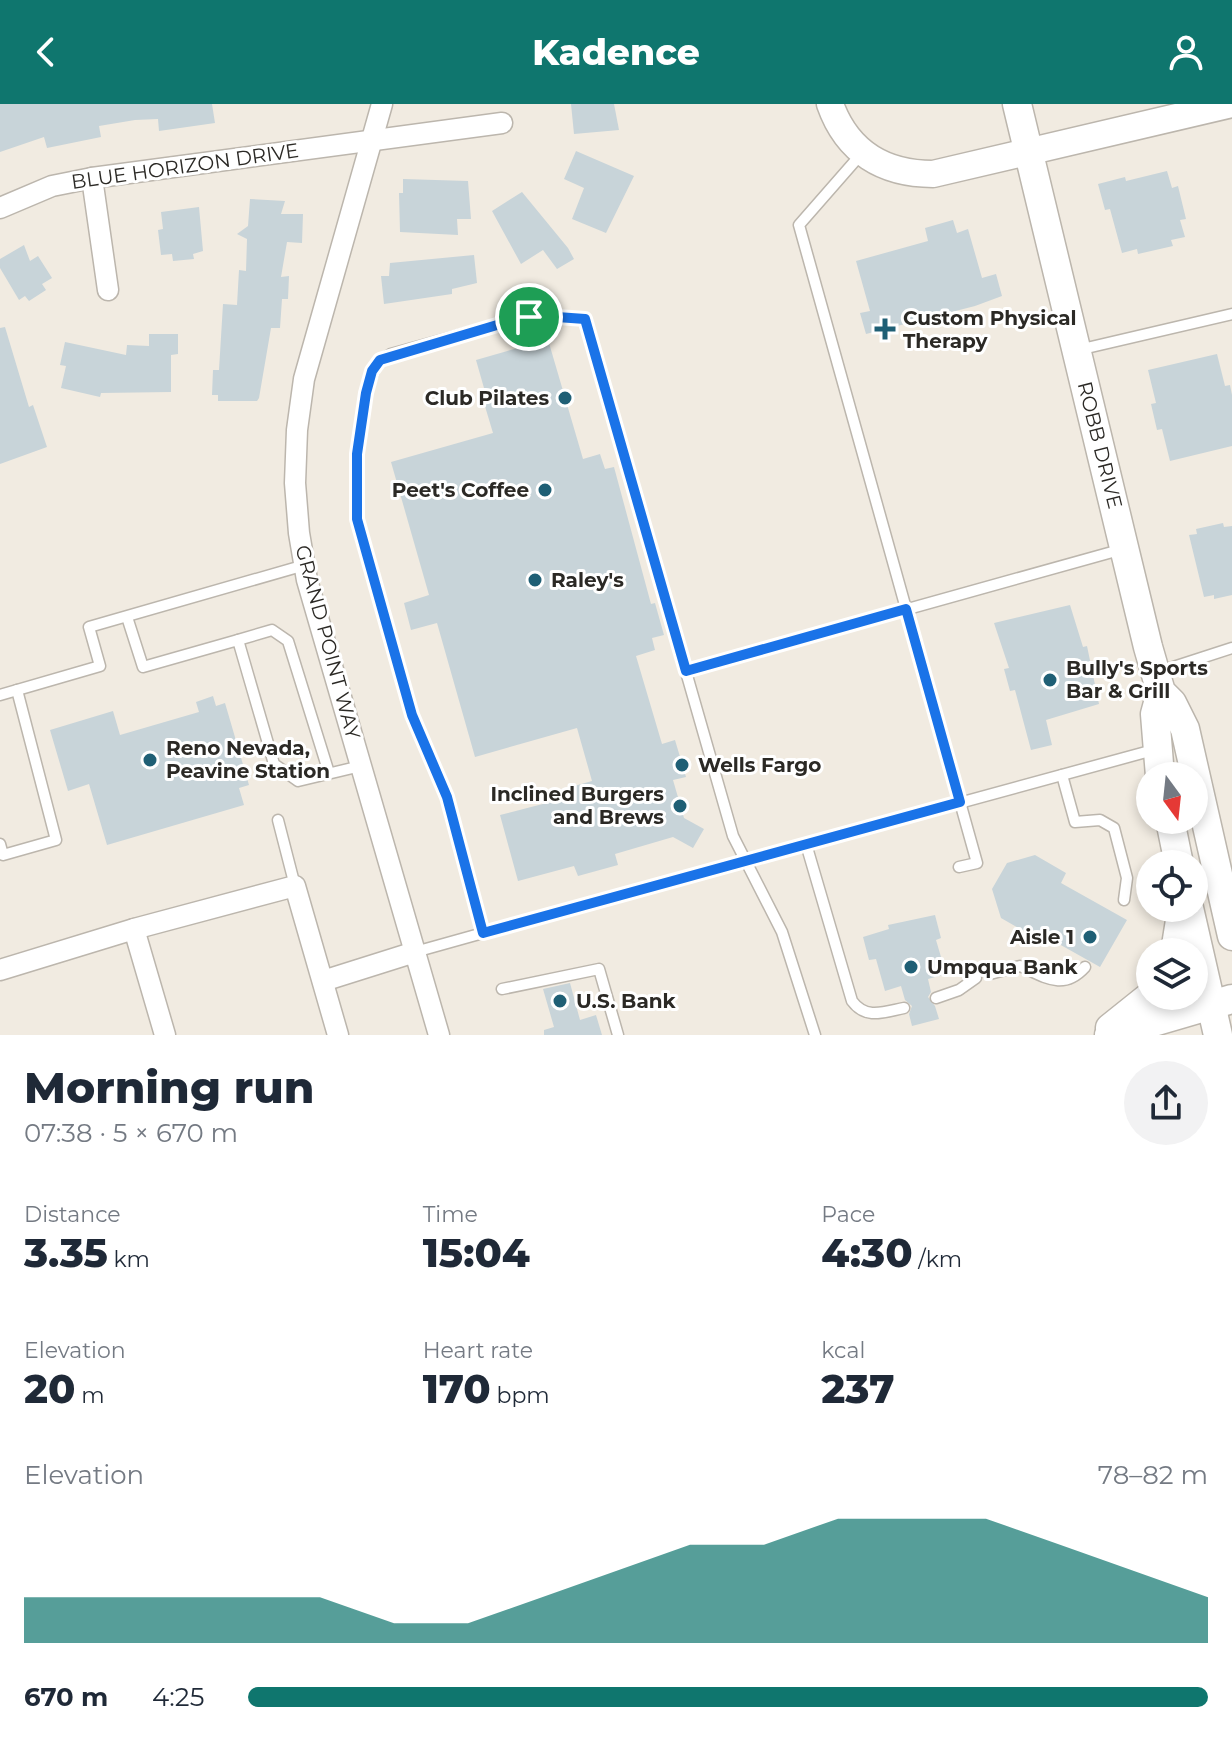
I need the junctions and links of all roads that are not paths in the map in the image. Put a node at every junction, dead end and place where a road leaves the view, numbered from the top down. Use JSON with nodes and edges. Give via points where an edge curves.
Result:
{"nodes":[{"id":1,"x":382,"y":104,"type":"edge"},
{"id":2,"x":830,"y":104,"type":"edge"},
{"id":3,"x":1017,"y":104,"type":"edge"},
{"id":4,"x":1232,"y":104,"type":"edge"},
{"id":5,"x":502,"y":123,"type":"dead end"},
{"id":6,"x":373,"y":140,"type":"junction"},
{"id":7,"x":1028,"y":152,"type":"junction"},
{"id":8,"x":862,"y":153,"type":"junction"},
{"id":9,"x":92,"y":178,"type":"junction"},
{"id":10,"x":0,"y":208,"type":"edge"},
{"id":11,"x":108,"y":290,"type":"dead end"},
{"id":12,"x":1232,"y":314,"type":"edge"},
{"id":13,"x":1077,"y":350,"type":"junction"},
{"id":14,"x":1125,"y":548,"type":"junction"},
{"id":15,"x":305,"y":565,"type":"junction"},
{"id":16,"x":906,"y":609,"type":"junction"},
{"id":17,"x":127,"y":617,"type":"junction"},
{"id":18,"x":238,"y":640,"type":"junction"},
{"id":19,"x":1232,"y":648,"type":"edge"},
{"id":20,"x":686,"y":671,"type":"junction"},
{"id":21,"x":1158,"y":683,"type":"junction"},
{"id":22,"x":17,"y":690,"type":"junction"},
{"id":23,"x":0,"y":695,"type":"edge"},
{"id":24,"x":1158,"y":762,"type":"edge"},
{"id":25,"x":1192,"y":762,"type":"edge"},
{"id":26,"x":1136,"y":765,"type":"edge"},
{"id":27,"x":361,"y":766,"type":"junction"},
{"id":28,"x":329,"y":773,"type":"junction"},
{"id":29,"x":1062,"y":775,"type":"junction"},
{"id":30,"x":960,"y":802,"type":"junction"},
{"id":31,"x":1208,"y":818,"type":"edge"},
{"id":32,"x":278,"y":820,"type":"dead end"},
{"id":33,"x":1208,"y":828,"type":"edge"},
{"id":34,"x":0,"y":844,"type":"edge"},
{"id":35,"x":806,"y":844,"type":"junction"},
{"id":36,"x":744,"y":861,"type":"junction"},
{"id":37,"x":959,"y":867,"type":"dead end"},
{"id":38,"x":1232,"y":871,"type":"edge"},
{"id":39,"x":295,"y":886,"type":"junction"},
{"id":40,"x":1124,"y":900,"type":"dead end"},
{"id":41,"x":1194,"y":922,"type":"edge"},
{"id":42,"x":134,"y":929,"type":"junction"},
{"id":43,"x":483,"y":933,"type":"junction"},
{"id":44,"x":1232,"y":936,"type":"edge"},
{"id":45,"x":415,"y":952,"type":"junction"},
{"id":46,"x":1085,"y":967,"type":"dead end"},
{"id":47,"x":0,"y":970,"type":"edge"},
{"id":48,"x":990,"y":974,"type":"dead end"},
{"id":49,"x":976,"y":978,"type":"dead end"},
{"id":50,"x":323,"y":981,"type":"junction"},
{"id":51,"x":502,"y":989,"type":"dead end"},
{"id":52,"x":936,"y":998,"type":"dead end"},
{"id":53,"x":1222,"y":1002,"type":"edge"},
{"id":54,"x":1136,"y":1007,"type":"edge"},
{"id":55,"x":904,"y":1008,"type":"dead end"},
{"id":56,"x":165,"y":1035,"type":"edge"},
{"id":57,"x":338,"y":1035,"type":"edge"},
{"id":58,"x":439,"y":1035,"type":"edge"},
{"id":59,"x":618,"y":1035,"type":"edge"},
{"id":60,"x":815,"y":1035,"type":"edge"},
{"id":61,"x":1100,"y":1035,"type":"edge"},
{"id":62,"x":1109,"y":1035,"type":"edge"},
{"id":63,"x":1218,"y":1035,"type":"edge"}],
"edges":[{"from":1,"to":6,"type":"street","name":"GRAND POINT WAY"},
{"from":2,"to":8,"type":"street","via":[[838,125]]},
{"from":3,"to":7,"type":"main road","name":"ROBB DRIVE"},
{"from":4,"to":7,"type":"street"},
{"from":5,"to":6,"type":"street","name":"BLUE HORIZON DRIVE"},
{"from":6,"to":9,"type":"street","name":"BLUE HORIZON DRIVE"},
{"from":6,"to":15,"type":"street","name":"GRAND POINT WAY","via":[[304,379],[295,483]]},
{"from":7,"to":8,"type":"street","via":[[933,174],[889,169]]},
{"from":7,"to":13,"type":"main road","name":"ROBB DRIVE"},
{"from":8,"to":16,"type":"lane","via":[[799,225]]},
{"from":9,"to":10,"type":"street","name":"BLUE HORIZON DRIVE","via":[[52,186]]},
{"from":9,"to":11,"type":"street"},
{"from":12,"to":13,"type":"lane"},
{"from":13,"to":14,"type":"main road","name":"ROBB DRIVE"},
{"from":14,"to":16,"type":"lane"},
{"from":14,"to":21,"type":"main road","name":"ROBB DRIVE"},
{"from":15,"to":17,"type":"lane"},
{"from":15,"to":27,"type":"street","name":"GRAND POINT WAY"},
{"from":16,"to":20,"type":"lane"},
{"from":16,"to":30,"type":"lane"},
{"from":17,"to":18,"type":"lane","via":[[143,667]]},
{"from":17,"to":22,"type":"lane","via":[[89,627],[100,666]]},
{"from":18,"to":28,"type":"lane","via":[[274,764],[298,781]]},
{"from":18,"to":28,"type":"lane","via":[[272,630],[288,641]]},
{"from":19,"to":21,"type":"lane"},
{"from":20,"to":36,"type":"lane"},
{"from":20,"to":43,"type":"lane","via":[[585,319],[517,319],[380,360],[364,405],[357,519],[412,715],[447,797]]},
{"from":21,"to":24,"type":"main road","name":"ROBB DRIVE"},
{"from":21,"to":25,"type":"main road","name":"ROBB DRIVE","via":[[1182,721]]},
{"from":22,"to":23,"type":"lane"},
{"from":22,"to":34,"type":"lane","via":[[56,840],[3,855]]},
{"from":26,"to":29,"type":"lane"},
{"from":27,"to":28,"type":"lane"},
{"from":27,"to":45,"type":"street","name":"GRAND POINT WAY"},
{"from":29,"to":30,"type":"lane"},
{"from":29,"to":40,"type":"lane","via":[[1075,822],[1107,822],[1117,834],[1127,878]]},
{"from":30,"to":35,"type":"lane"},
{"from":30,"to":37,"type":"lane","via":[[977,863]]},
{"from":31,"to":38,"type":"main road"},
{"from":32,"to":39,"type":"lane"},
{"from":33,"to":44,"type":"main road","name":"ROBB DRIVE"},
{"from":35,"to":36,"type":"lane"},
{"from":35,"to":55,"type":"lane","via":[[852,1001],[859,1010],[874,1014]]},
{"from":36,"to":43,"type":"lane"},
{"from":36,"to":60,"type":"lane","via":[[782,932]]},
{"from":39,"to":42,"type":"street"},
{"from":39,"to":50,"type":"street"},
{"from":41,"to":53,"type":"main road"},
{"from":42,"to":47,"type":"street"},
{"from":42,"to":56,"type":"street"},
{"from":43,"to":45,"type":"lane"},
{"from":45,"to":50,"type":"street"},
{"from":45,"to":58,"type":"street","name":"GRAND POINT WAY"},
{"from":46,"to":48,"type":"lane","via":[[1053,982],[1020,966]]},
{"from":49,"to":52,"type":"lane"},
{"from":50,"to":57,"type":"street"},
{"from":51,"to":59,"type":"lane","via":[[599,969]]},
{"from":53,"to":62,"type":"main road"},
{"from":53,"to":63,"type":"main road"},
{"from":54,"to":61,"type":"main road"}]}
